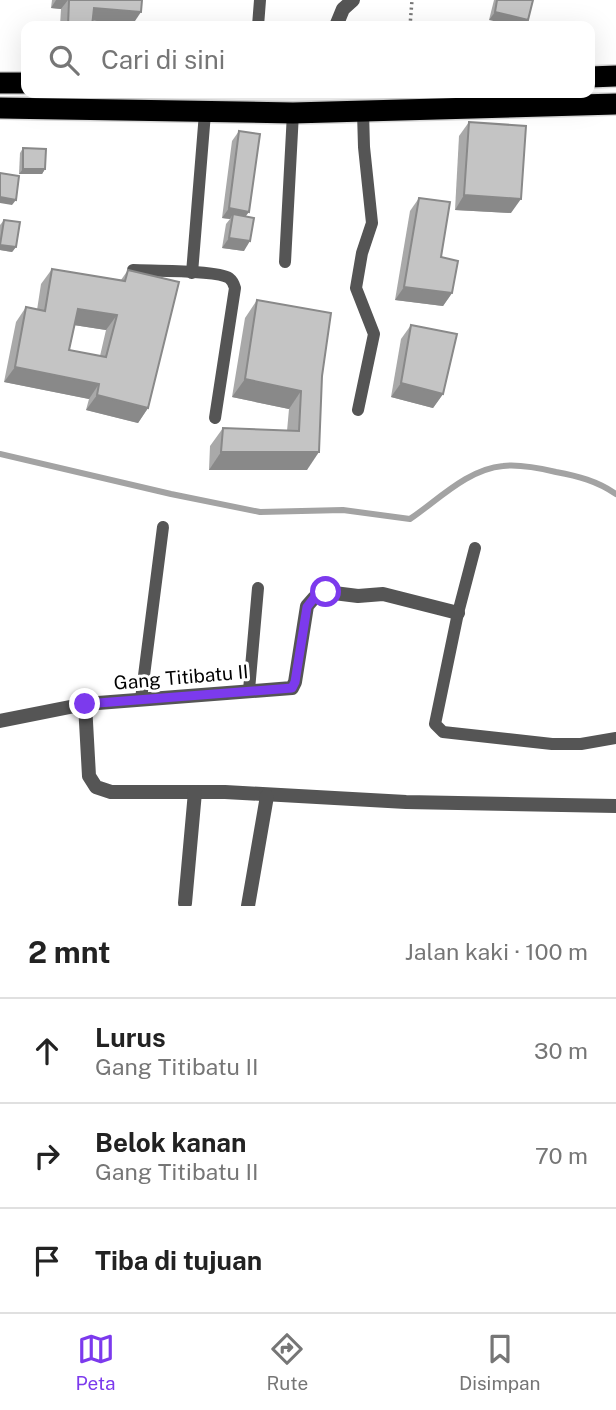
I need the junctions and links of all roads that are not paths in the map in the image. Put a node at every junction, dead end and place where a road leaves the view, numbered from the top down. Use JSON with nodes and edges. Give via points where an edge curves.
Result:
{"nodes":[{"id":1,"x":260,"y":0,"type":"edge"},
{"id":2,"x":353,"y":0,"type":"edge"},
{"id":3,"x":258,"y":21,"type":"edge"},
{"id":4,"x":338,"y":21,"type":"edge"},
{"id":5,"x":616,"y":76,"type":"edge"},
{"id":6,"x":595,"y":77,"type":"edge"},
{"id":7,"x":0,"y":83,"type":"edge"},
{"id":8,"x":21,"y":83,"type":"edge"},
{"id":9,"x":616,"y":104,"type":"edge"},
{"id":10,"x":0,"y":108,"type":"edge"},
{"id":11,"x":363,"y":112,"type":"junction"},
{"id":12,"x":205,"y":113,"type":"junction"},
{"id":13,"x":293,"y":113,"type":"junction"},
{"id":14,"x":285,"y":262,"type":"dead end"},
{"id":15,"x":134,"y":270,"type":"edge"},
{"id":16,"x":192,"y":273,"type":"junction"},
{"id":17,"x":358,"y":410,"type":"dead end"},
{"id":18,"x":215,"y":418,"type":"dead end"},
{"id":19,"x":163,"y":527,"type":"dead end"},
{"id":20,"x":475,"y":548,"type":"dead end"},
{"id":21,"x":258,"y":588,"type":"dead end"},
{"id":22,"x":458,"y":613,"type":"junction"},
{"id":23,"x":249,"y":690,"type":"junction"},
{"id":24,"x":141,"y":699,"type":"junction"},
{"id":25,"x":85,"y":704,"type":"junction"},
{"id":26,"x":0,"y":722,"type":"edge"},
{"id":27,"x":616,"y":738,"type":"edge"},
{"id":28,"x":195,"y":792,"type":"junction"},
{"id":29,"x":267,"y":796,"type":"junction"},
{"id":30,"x":616,"y":806,"type":"edge"},
{"id":31,"x":185,"y":903,"type":"dead end"},
{"id":32,"x":248,"y":906,"type":"edge"}],
"edges":[{"from":1,"to":3,"type":"lane"},
{"from":2,"to":4,"type":"street"},
{"from":5,"to":6,"type":"highway"},
{"from":7,"to":8,"type":"highway"},
{"from":9,"to":11,"type":"highway"},
{"from":10,"to":12,"type":"highway"},
{"from":11,"to":13,"type":"highway"},
{"from":11,"to":17,"type":"lane","via":[[372,223],[356,288],[374,334]]},
{"from":12,"to":13,"type":"highway"},
{"from":12,"to":16,"type":"lane"},
{"from":13,"to":14,"type":"lane"},
{"from":15,"to":16,"type":"lane"},
{"from":16,"to":18,"type":"lane","via":[[226,277],[236,288]]},
{"from":19,"to":24,"type":"lane"},
{"from":20,"to":22,"type":"lane"},
{"from":21,"to":23,"type":"lane"},
{"from":22,"to":23,"type":"street","name":"Gang Titibatu II","via":[[383,594],[326,592],[307,607],[292,688]]},
{"from":22,"to":27,"type":"lane","via":[[435,724],[443,732],[552,744]]},
{"from":23,"to":24,"type":"street","name":"Gang Titibatu II"},
{"from":24,"to":25,"type":"street","name":"Gang Titibatu II"},
{"from":25,"to":26,"type":"street","name":"Gang Titibatu II"},
{"from":25,"to":28,"type":"street","via":[[89,776],[96,787],[125,793]]},
{"from":28,"to":29,"type":"street"},
{"from":28,"to":31,"type":"street"},
{"from":29,"to":30,"type":"street"},
{"from":29,"to":32,"type":"street"}]}
